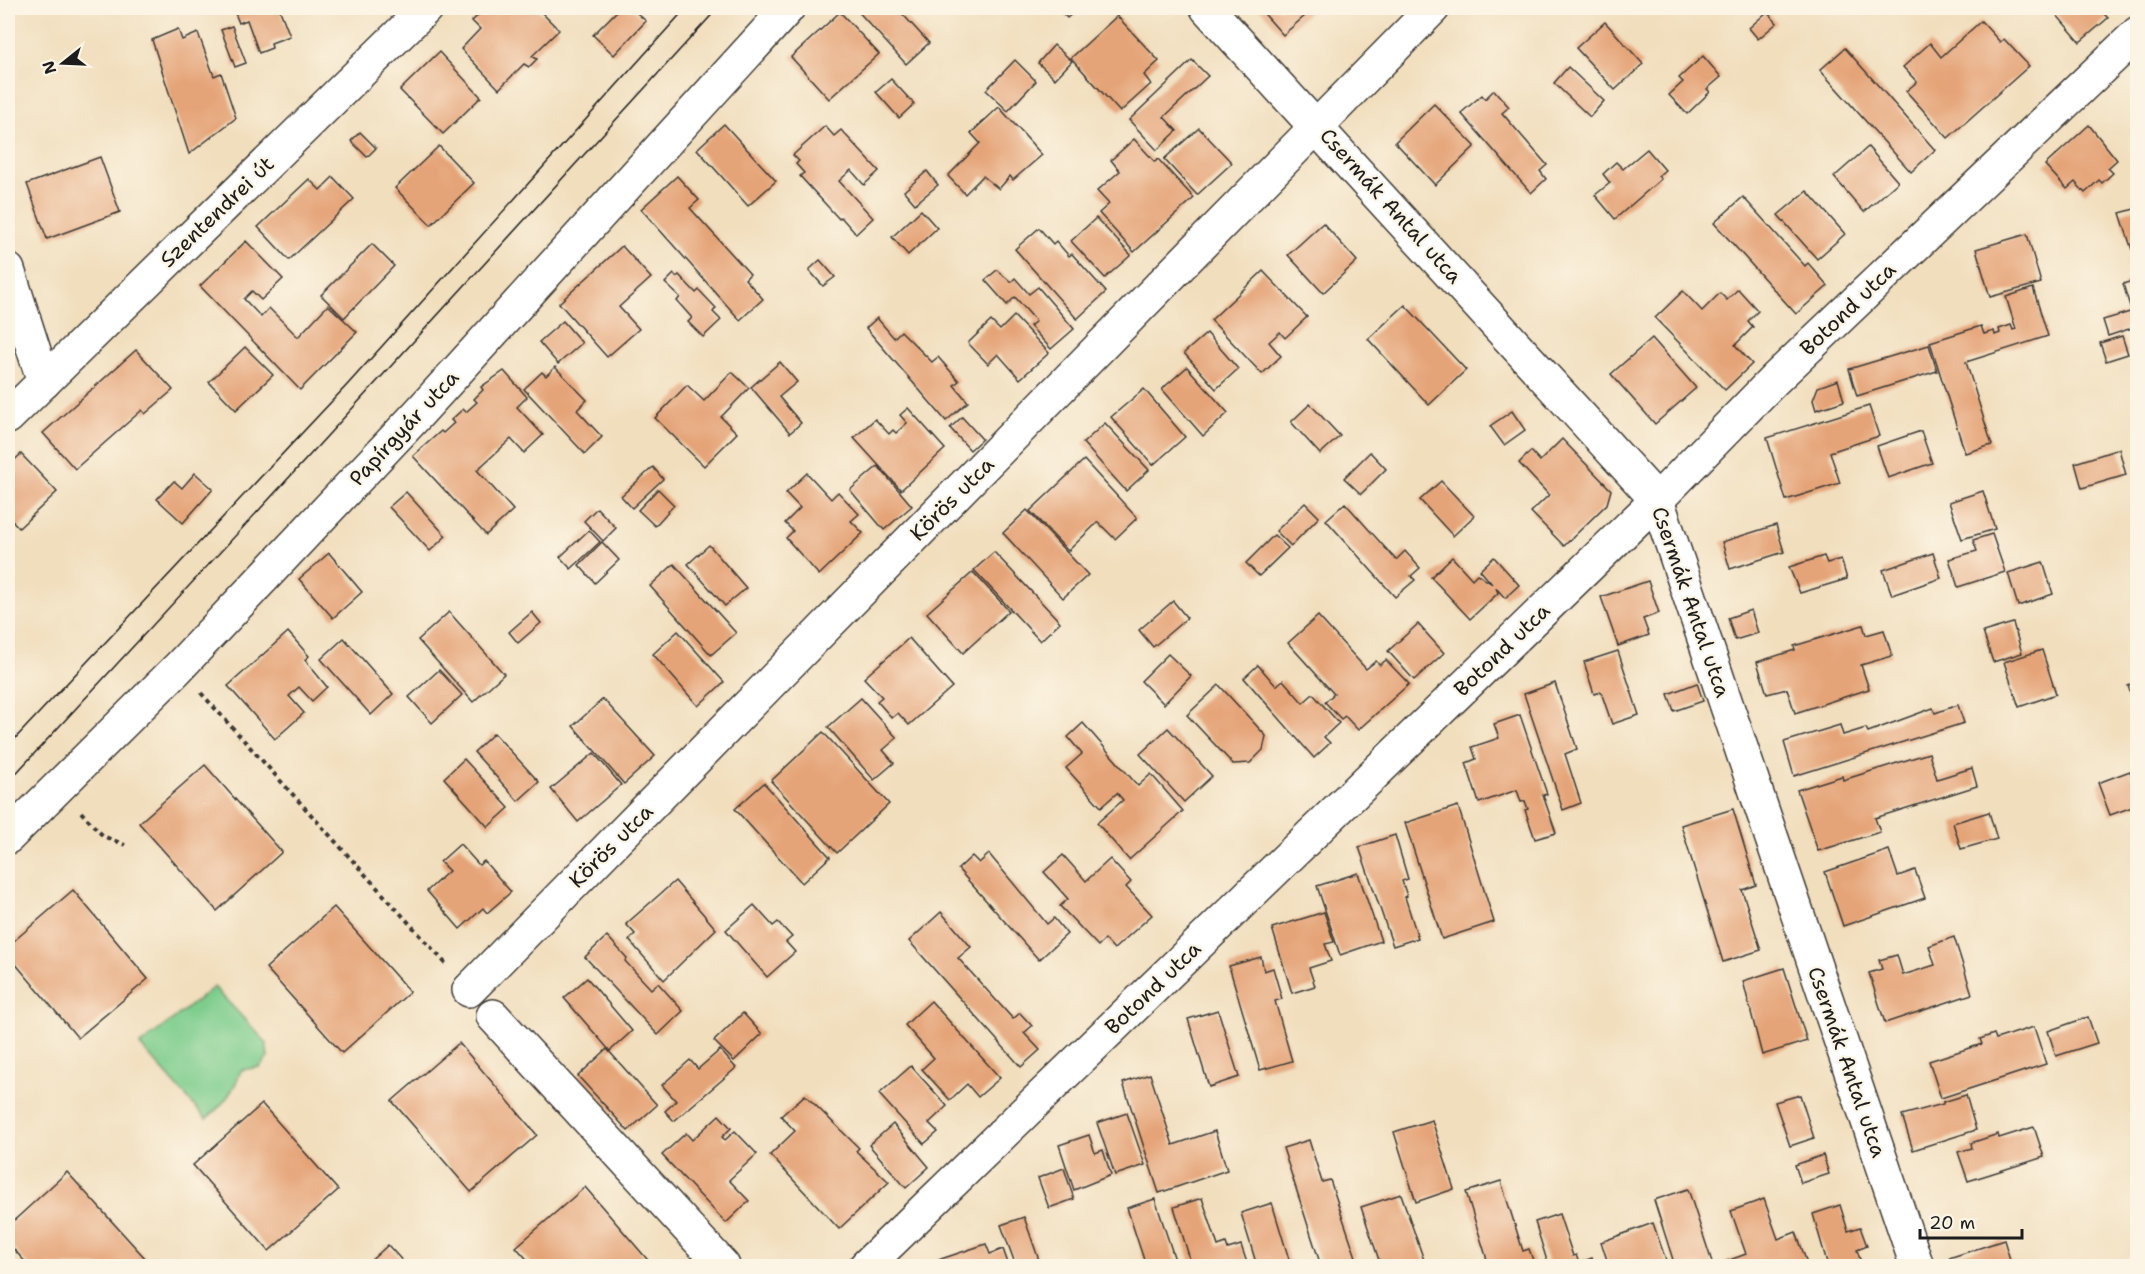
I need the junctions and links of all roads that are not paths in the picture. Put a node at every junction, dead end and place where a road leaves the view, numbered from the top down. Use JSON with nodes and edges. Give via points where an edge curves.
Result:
{"nodes":[{"id":1,"x":426,"y":8,"type":"edge"},
{"id":2,"x":789,"y":8,"type":"edge"},
{"id":3,"x":1207,"y":8,"type":"edge"},
{"id":4,"x":1433,"y":8,"type":"edge"},
{"id":5,"x":2138,"y":33,"type":"edge"},
{"id":6,"x":1318,"y":126,"type":"junction"},
{"id":7,"x":8,"y":270,"type":"edge"},
{"id":8,"x":44,"y":382,"type":"junction"},
{"id":9,"x":8,"y":417,"type":"edge"},
{"id":10,"x":1657,"y":500,"type":"junction"},
{"id":11,"x":8,"y":837,"type":"edge"},
{"id":12,"x":469,"y":990,"type":"dead end"},
{"id":13,"x":494,"y":1016,"type":"dead end"},
{"id":14,"x":723,"y":1266,"type":"edge"},
{"id":15,"x":866,"y":1266,"type":"edge"},
{"id":16,"x":1917,"y":1266,"type":"edge"}],
"edges":[{"from":1,"to":8,"type":"street","name":"Szentendrei út"},
{"from":2,"to":11,"type":"street","name":"Papírgyár utca","via":[[417,415],[178,668]]},
{"from":3,"to":6,"type":"street","name":"Csermák Antal utca"},
{"from":4,"to":6,"type":"street","name":"Körös utca"},
{"from":5,"to":10,"type":"street","name":"Botond utca","via":[[1774,380]]},
{"from":6,"to":10,"type":"street","name":"Csermák Antal utca"},
{"from":6,"to":12,"type":"street","name":"Körös utca"},
{"from":7,"to":8,"type":"street"},
{"from":8,"to":9,"type":"street","name":"Szentendrei út"},
{"from":10,"to":15,"type":"street","name":"Botond utca"},
{"from":10,"to":16,"type":"street","name":"Csermák Antal utca"},
{"from":13,"to":14,"type":"street"}]}
